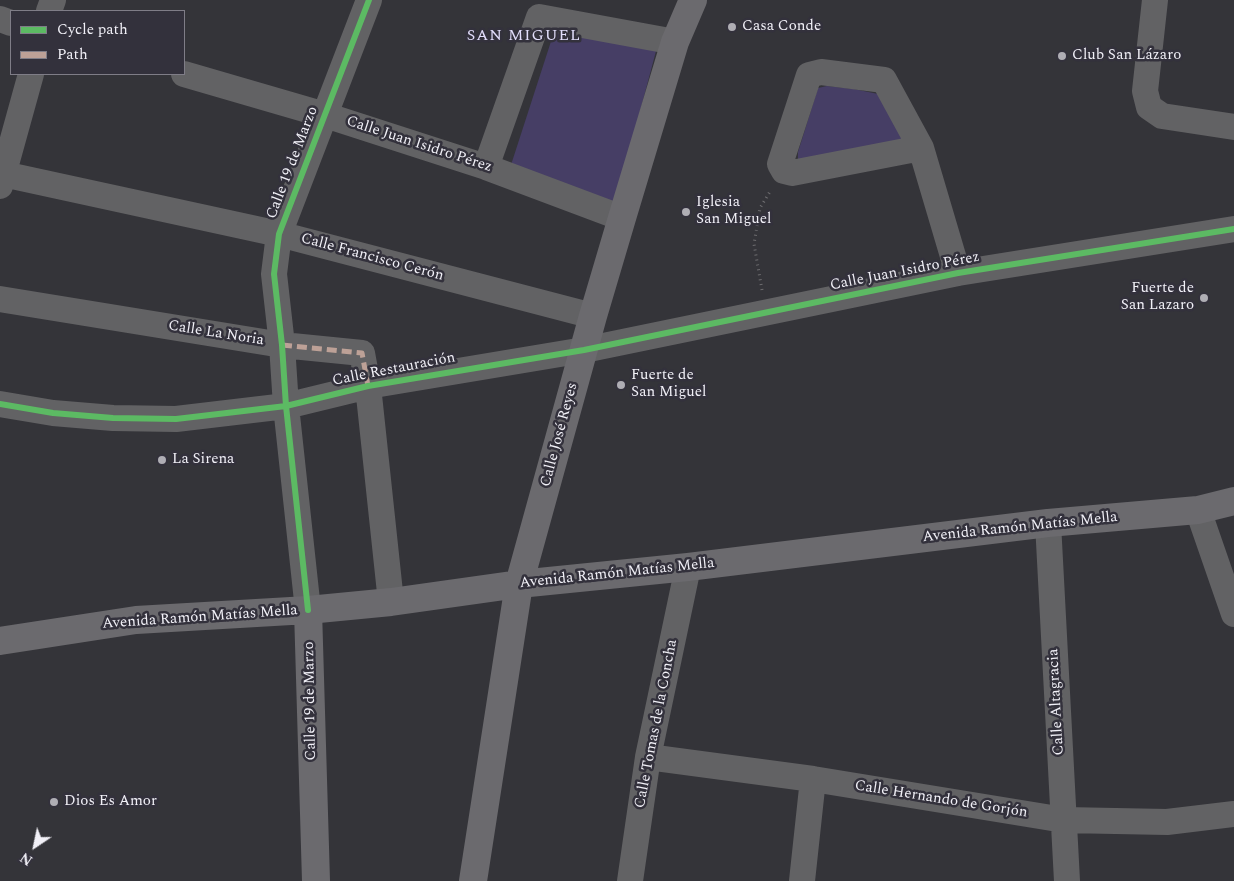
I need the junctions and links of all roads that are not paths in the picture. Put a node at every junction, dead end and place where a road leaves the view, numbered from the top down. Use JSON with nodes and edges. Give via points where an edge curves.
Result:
{"nodes":[{"id":1,"x":369,"y":0,"type":"edge"},
{"id":2,"x":693,"y":0,"type":"edge"},
{"id":3,"x":1155,"y":0,"type":"edge"},
{"id":4,"x":674,"y":42,"type":"junction"},
{"id":5,"x":185,"y":74,"type":"edge"},
{"id":6,"x":31,"y":75,"type":"edge"},
{"id":7,"x":325,"y":115,"type":"junction"},
{"id":8,"x":1234,"y":127,"type":"edge"},
{"id":9,"x":921,"y":148,"type":"junction"},
{"id":10,"x":486,"y":167,"type":"junction"},
{"id":11,"x":2,"y":180,"type":"edge"},
{"id":12,"x":622,"y":218,"type":"junction"},
{"id":13,"x":1234,"y":229,"type":"edge"},
{"id":14,"x":279,"y":234,"type":"junction"},
{"id":15,"x":958,"y":273,"type":"junction"},
{"id":16,"x":0,"y":299,"type":"edge"},
{"id":17,"x":593,"y":316,"type":"junction"},
{"id":18,"x":282,"y":345,"type":"junction"},
{"id":19,"x":584,"y":350,"type":"junction"},
{"id":20,"x":368,"y":386,"type":"junction"},
{"id":21,"x":0,"y":404,"type":"edge"},
{"id":22,"x":286,"y":406,"type":"junction"},
{"id":23,"x":1234,"y":501,"type":"edge"},
{"id":24,"x":1198,"y":510,"type":"junction"},
{"id":25,"x":1048,"y":523,"type":"junction"},
{"id":26,"x":688,"y":567,"type":"junction"},
{"id":27,"x":519,"y":584,"type":"junction"},
{"id":28,"x":391,"y":602,"type":"junction"},
{"id":29,"x":308,"y":610,"type":"junction"},
{"id":30,"x":1234,"y":614,"type":"edge"},
{"id":31,"x":0,"y":641,"type":"edge"},
{"id":32,"x":648,"y":757,"type":"junction"},
{"id":33,"x":813,"y":779,"type":"junction"},
{"id":34,"x":1234,"y":814,"type":"edge"},
{"id":35,"x":1064,"y":820,"type":"junction"},
{"id":36,"x":316,"y":881,"type":"edge"},
{"id":37,"x":473,"y":881,"type":"edge"},
{"id":38,"x":630,"y":881,"type":"edge"},
{"id":39,"x":802,"y":881,"type":"edge"},
{"id":40,"x":1067,"y":881,"type":"edge"}],
"edges":[{"from":1,"to":7,"type":"street","name":"Calle 19 de Marzo"},
{"from":2,"to":4,"type":"main road","name":"Calle José Reyes"},
{"from":3,"to":8,"type":"street","via":[[1145,90],[1148,107],[1162,116]]},
{"from":4,"to":10,"type":"street","via":[[539,17]]},
{"from":4,"to":12,"type":"main road","name":"Calle José Reyes"},
{"from":5,"to":7,"type":"street","name":"Calle Juan Isidro Pérez"},
{"from":6,"to":11,"type":"street"},
{"from":7,"to":10,"type":"street","name":"Calle Juan Isidro Pérez"},
{"from":7,"to":14,"type":"street","name":"Calle 19 de Marzo"},
{"from":9,"to":9,"type":"street","via":[[884,80],[821,72],[809,75],[780,164],[784,171],[792,173]]},
{"from":9,"to":15,"type":"street"},
{"from":10,"to":12,"type":"street","name":"Calle Juan Isidro Pérez"},
{"from":11,"to":14,"type":"street","name":"Calle Francisco Cerón"},
{"from":12,"to":17,"type":"main road","name":"Calle José Reyes"},
{"from":13,"to":15,"type":"street","name":"Calle Juan Isidro Pérez"},
{"from":14,"to":17,"type":"street","name":"Calle Francisco Cerón"},
{"from":14,"to":18,"type":"street","name":"Calle 19 de Marzo","via":[[274,274]]},
{"from":15,"to":19,"type":"street","name":"Calle Juan Isidro Pérez"},
{"from":16,"to":18,"type":"street","name":"Calle La Noria"},
{"from":17,"to":19,"type":"main road","name":"Calle José Reyes"},
{"from":18,"to":20,"type":"street","name":"Calle La Noria","via":[[362,352]]},
{"from":18,"to":22,"type":"street","name":"Calle 19 de Marzo"},
{"from":19,"to":20,"type":"street","name":"Calle Restauración"},
{"from":19,"to":27,"type":"main road","name":"Calle José Reyes"},
{"from":20,"to":22,"type":"street","name":"Calle Restauración"},
{"from":20,"to":28,"type":"street","name":"Calle La Noria"},
{"from":21,"to":22,"type":"street","name":"Calle Restauración","via":[[53,413],[176,419]]},
{"from":22,"to":29,"type":"street","name":"Calle 19 de Marzo"},
{"from":23,"to":24,"type":"main road","name":"Avenida Ramón Matías Mella"},
{"from":24,"to":25,"type":"main road","name":"Avenida Ramón Matías Mella"},
{"from":24,"to":30,"type":"street"},
{"from":25,"to":26,"type":"main road","name":"Avenida Ramón Matías Mella"},
{"from":25,"to":35,"type":"street","name":"Calle Altagracia"},
{"from":26,"to":27,"type":"main road","name":"Avenida Ramón Matías Mella"},
{"from":26,"to":32,"type":"street","name":"Calle Tomas de la Concha"},
{"from":27,"to":28,"type":"main road","name":"Avenida Ramón Matías Mella"},
{"from":27,"to":37,"type":"main road","name":"Calle José Reyes"},
{"from":28,"to":29,"type":"main road","name":"Avenida Ramón Matías Mella"},
{"from":29,"to":31,"type":"main road","name":"Avenida Ramón Matías Mella","via":[[136,620]]},
{"from":29,"to":36,"type":"main road","name":"Calle 19 de Marzo"},
{"from":32,"to":33,"type":"street","name":"Calle Hernando de Gorjón"},
{"from":32,"to":38,"type":"street","name":"Calle Tomas de la Concha"},
{"from":33,"to":35,"type":"street","name":"Calle Hernando de Gorjón"},
{"from":33,"to":39,"type":"street"},
{"from":34,"to":35,"type":"street","name":"Calle Hernando de Gorjón","via":[[1167,822]]},
{"from":35,"to":40,"type":"street","name":"Calle Altagracia"}]}
